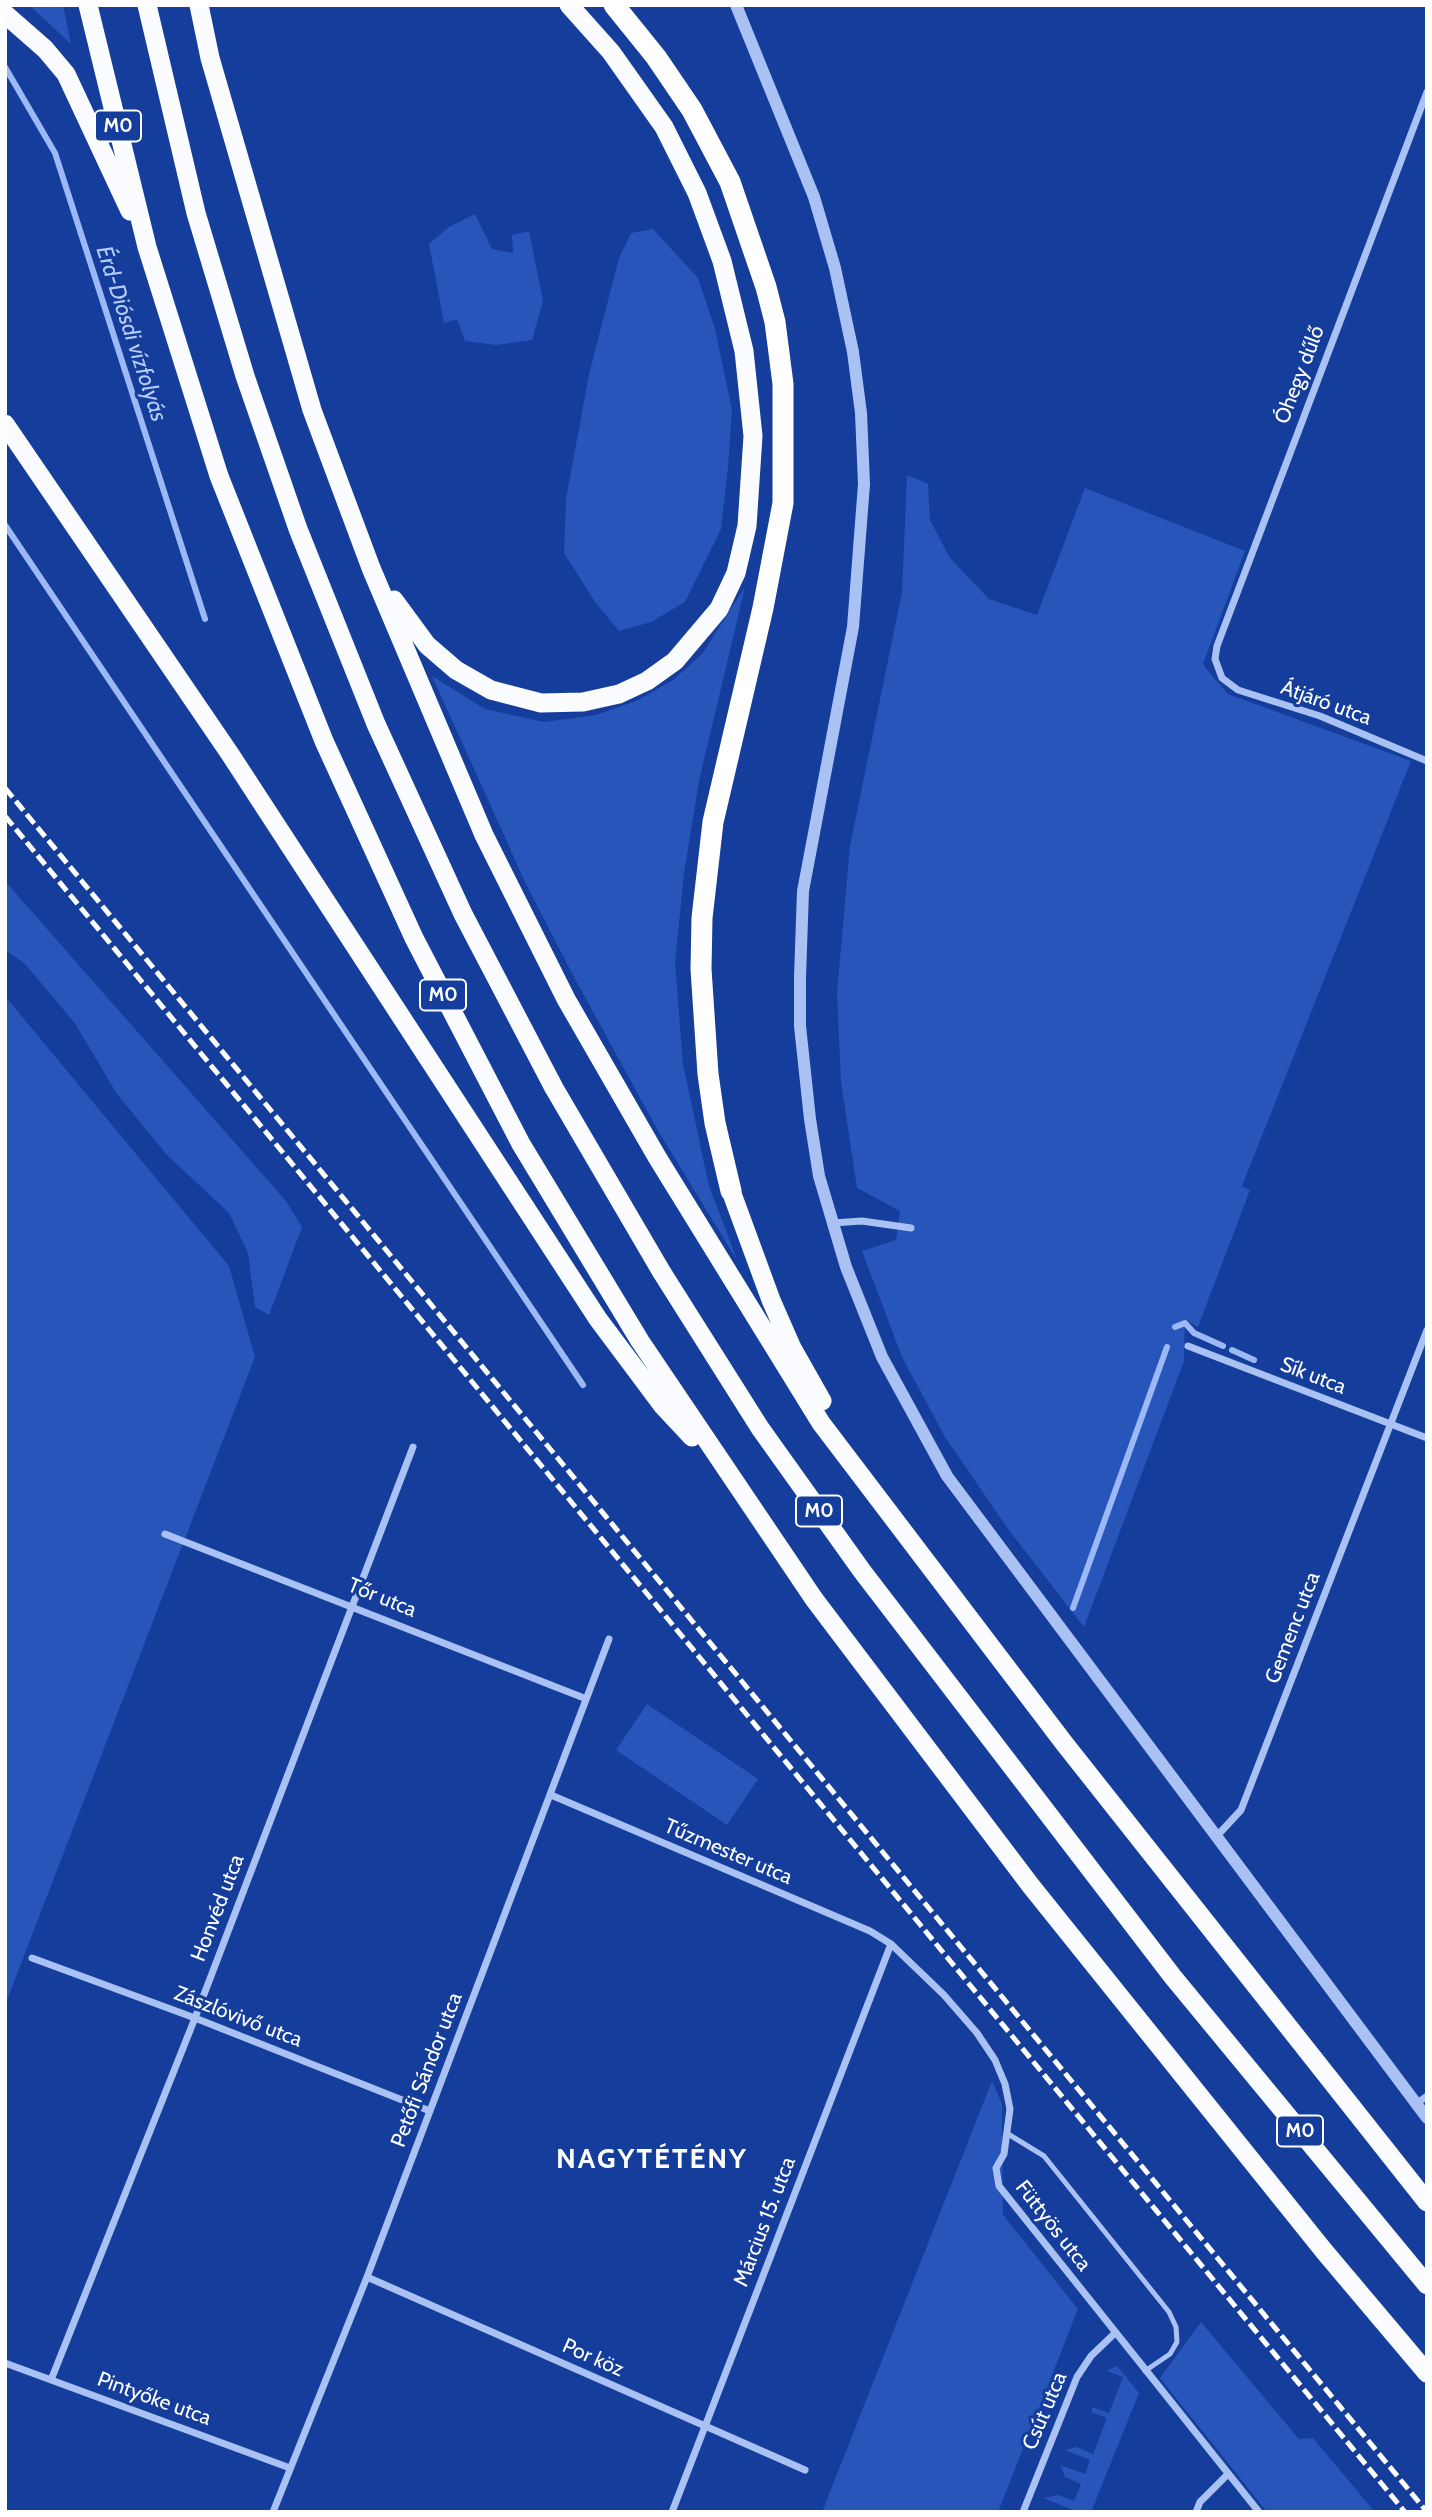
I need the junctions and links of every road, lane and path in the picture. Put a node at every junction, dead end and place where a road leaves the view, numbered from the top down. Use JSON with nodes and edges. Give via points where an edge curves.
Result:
{"nodes":[{"id":1,"x":88,"y":5,"type":"edge"},
{"id":2,"x":147,"y":5,"type":"edge"},
{"id":3,"x":200,"y":5,"type":"edge"},
{"id":4,"x":569,"y":5,"type":"edge"},
{"id":5,"x":614,"y":5,"type":"edge"},
{"id":6,"x":736,"y":5,"type":"edge"},
{"id":7,"x":5,"y":14,"type":"edge"},
{"id":8,"x":1427,"y":92,"type":"edge"},
{"id":9,"x":147,"y":247,"type":"junction"},
{"id":10,"x":5,"y":424,"type":"edge"},
{"id":11,"x":371,"y":568,"type":"junction"},
{"id":12,"x":1218,"y":671,"type":"joint"},
{"id":13,"x":1427,"y":761,"type":"edge"},
{"id":14,"x":731,"y":1191,"type":"joint"},
{"id":15,"x":832,"y":1223,"type":"junction"},
{"id":16,"x":911,"y":1228,"type":"dead end"},
{"id":17,"x":1427,"y":1330,"type":"edge"},
{"id":18,"x":1188,"y":1346,"type":"dead end"},
{"id":19,"x":1391,"y":1425,"type":"junction"},
{"id":20,"x":1427,"y":1438,"type":"edge"},
{"id":21,"x":413,"y":1447,"type":"dead end"},
{"id":22,"x":732,"y":1480,"type":"junction"},
{"id":23,"x":886,"y":1511,"type":"junction"},
{"id":24,"x":165,"y":1534,"type":"dead end"},
{"id":25,"x":352,"y":1605,"type":"junction"},
{"id":26,"x":609,"y":1639,"type":"dead end"},
{"id":27,"x":584,"y":1698,"type":"junction"},
{"id":28,"x":551,"y":1796,"type":"junction"},
{"id":29,"x":1216,"y":1836,"type":"junction"},
{"id":30,"x":891,"y":1944,"type":"junction"},
{"id":31,"x":32,"y":1958,"type":"dead end"},
{"id":32,"x":195,"y":2018,"type":"junction"},
{"id":33,"x":1427,"y":2096,"type":"edge"},
{"id":34,"x":1416,"y":2105,"type":"junction"},
{"id":35,"x":430,"y":2111,"type":"junction"},
{"id":36,"x":1427,"y":2118,"type":"edge"},
{"id":37,"x":1008,"y":2134,"type":"junction"},
{"id":38,"x":1427,"y":2202,"type":"edge"},
{"id":39,"x":367,"y":2277,"type":"junction"},
{"id":40,"x":1427,"y":2284,"type":"edge"},
{"id":41,"x":1115,"y":2333,"type":"junction"},
{"id":42,"x":5,"y":2363,"type":"edge"},
{"id":43,"x":1145,"y":2371,"type":"junction"},
{"id":44,"x":1427,"y":2373,"type":"edge"},
{"id":45,"x":51,"y":2380,"type":"junction"},
{"id":46,"x":705,"y":2427,"type":"junction"},
{"id":47,"x":290,"y":2468,"type":"junction"},
{"id":48,"x":805,"y":2470,"type":"dead end"},
{"id":49,"x":1228,"y":2474,"type":"junction"},
{"id":50,"x":273,"y":2512,"type":"edge"},
{"id":51,"x":672,"y":2512,"type":"edge"},
{"id":52,"x":1023,"y":2512,"type":"edge"},
{"id":53,"x":1196,"y":2512,"type":"edge"},
{"id":54,"x":1259,"y":2512,"type":"edge"}],
"edges":[{"from":1,"to":9,"type":"highway","number":"M0"},
{"from":2,"to":40,"type":"highway","number":"M0","via":[[196,213],[298,529],[382,737],[463,914],[554,1088],[760,1428],[862,1571],[1173,1978]]},
{"from":3,"to":11,"type":"highway","via":[[210,58],[312,410]]},
{"from":4,"to":11,"type":"highway","via":[[611,52],[664,127],[688,170],[722,261],[744,351],[753,436],[747,526],[736,573],[719,609],[675,661],[619,694],[562,703],[522,700],[491,690],[456,670],[427,645]]},
{"from":5,"to":14,"type":"highway","via":[[692,110],[730,182],[766,286],[783,384],[783,503],[713,822],[702,918],[708,1074]]},
{"from":6,"to":15,"type":"street","via":[[814,197],[851,340],[861,412],[864,484],[853,627],[812,837],[800,935],[804,1076],[819,1176]]},
{"from":7,"to":9,"type":"highway","via":[[45,48],[66,74]]},
{"from":8,"to":12,"type":"street","name":"Óhegy dűlő","via":[[1217,646]]},
{"from":9,"to":22,"type":"highway","number":"M0","via":[[224,488],[324,741],[414,938],[541,1178]]},
{"from":10,"to":22,"type":"highway","via":[[230,754],[598,1320],[663,1406]]},
{"from":11,"to":23,"type":"highway","via":[[484,835],[566,999],[821,1423]]},
{"from":12,"to":13,"type":"street","name":"Átjáró utca","via":[[1238,690],[1320,716]]},
{"from":14,"to":23,"type":"highway","via":[[792,1348]]},
{"from":15,"to":16,"type":"street","via":[[862,1221]]},
{"from":15,"to":29,"type":"street","via":[[882,1357],[941,1466]]},
{"from":17,"to":19,"type":"street","name":"Gemenc utca"},
{"from":18,"to":19,"type":"street","name":"Sík utca"},
{"from":19,"to":20,"type":"street","name":"Sík utca"},
{"from":19,"to":29,"type":"street","name":"Gemenc utca","via":[[1241,1810]]},
{"from":21,"to":25,"type":"street","name":"Honvéd utca"},
{"from":22,"to":44,"type":"highway","number":"M0","via":[[814,1599],[1031,1886]]},
{"from":23,"to":38,"type":"highway"},
{"from":24,"to":25,"type":"street","name":"Tőr utca"},
{"from":25,"to":27,"type":"street","name":"Tőr utca"},
{"from":25,"to":32,"type":"street","name":"Honvéd utca"},
{"from":26,"to":27,"type":"street","name":"Petőfi Sándor utca"},
{"from":27,"to":28,"type":"street","name":"Petőfi Sándor utca"},
{"from":28,"to":30,"type":"street","name":"Tűzmester utca","via":[[870,1931]]},
{"from":28,"to":35,"type":"street","name":"Petőfi Sándor utca"},
{"from":29,"to":34,"type":"street"},
{"from":30,"to":37,"type":"street","name":"Füttyös utca","via":[[944,1995],[995,2060],[1010,2109]]},
{"from":30,"to":46,"type":"street","name":"Március 15. utca"},
{"from":31,"to":32,"type":"street","name":"Zászlóvivő utca"},
{"from":32,"to":35,"type":"street","name":"Zászlóvivő utca"},
{"from":32,"to":45,"type":"street","name":"Honvéd utca"},
{"from":33,"to":34,"type":"street"},
{"from":34,"to":36,"type":"street"},
{"from":35,"to":39,"type":"street","name":"Petőfi Sándor utca"},
{"from":37,"to":41,"type":"street","name":"Füttyös utca","via":[[996,2168],[999,2186]]},
{"from":37,"to":43,"type":"lane","via":[[1044,2156],[1169,2312],[1177,2342],[1170,2354]]},
{"from":39,"to":46,"type":"street","name":"Por köz"},
{"from":39,"to":47,"type":"street","name":"Petőfi Sándor utca"},
{"from":41,"to":43,"type":"street","name":"Füttyös utca"},
{"from":41,"to":52,"type":"street","name":"Csút utca","via":[[1077,2377]]},
{"from":42,"to":45,"type":"street","name":"Pintyőke utca"},
{"from":43,"to":49,"type":"street","name":"Füttyös utca"},
{"from":45,"to":47,"type":"street","name":"Pintyőke utca"},
{"from":46,"to":48,"type":"street","name":"Por köz"},
{"from":46,"to":51,"type":"street","name":"Március 15. utca"},
{"from":47,"to":50,"type":"street","name":"Petőfi Sándor utca"},
{"from":49,"to":53,"type":"street"},
{"from":49,"to":54,"type":"street","name":"Füttyös utca"}]}
